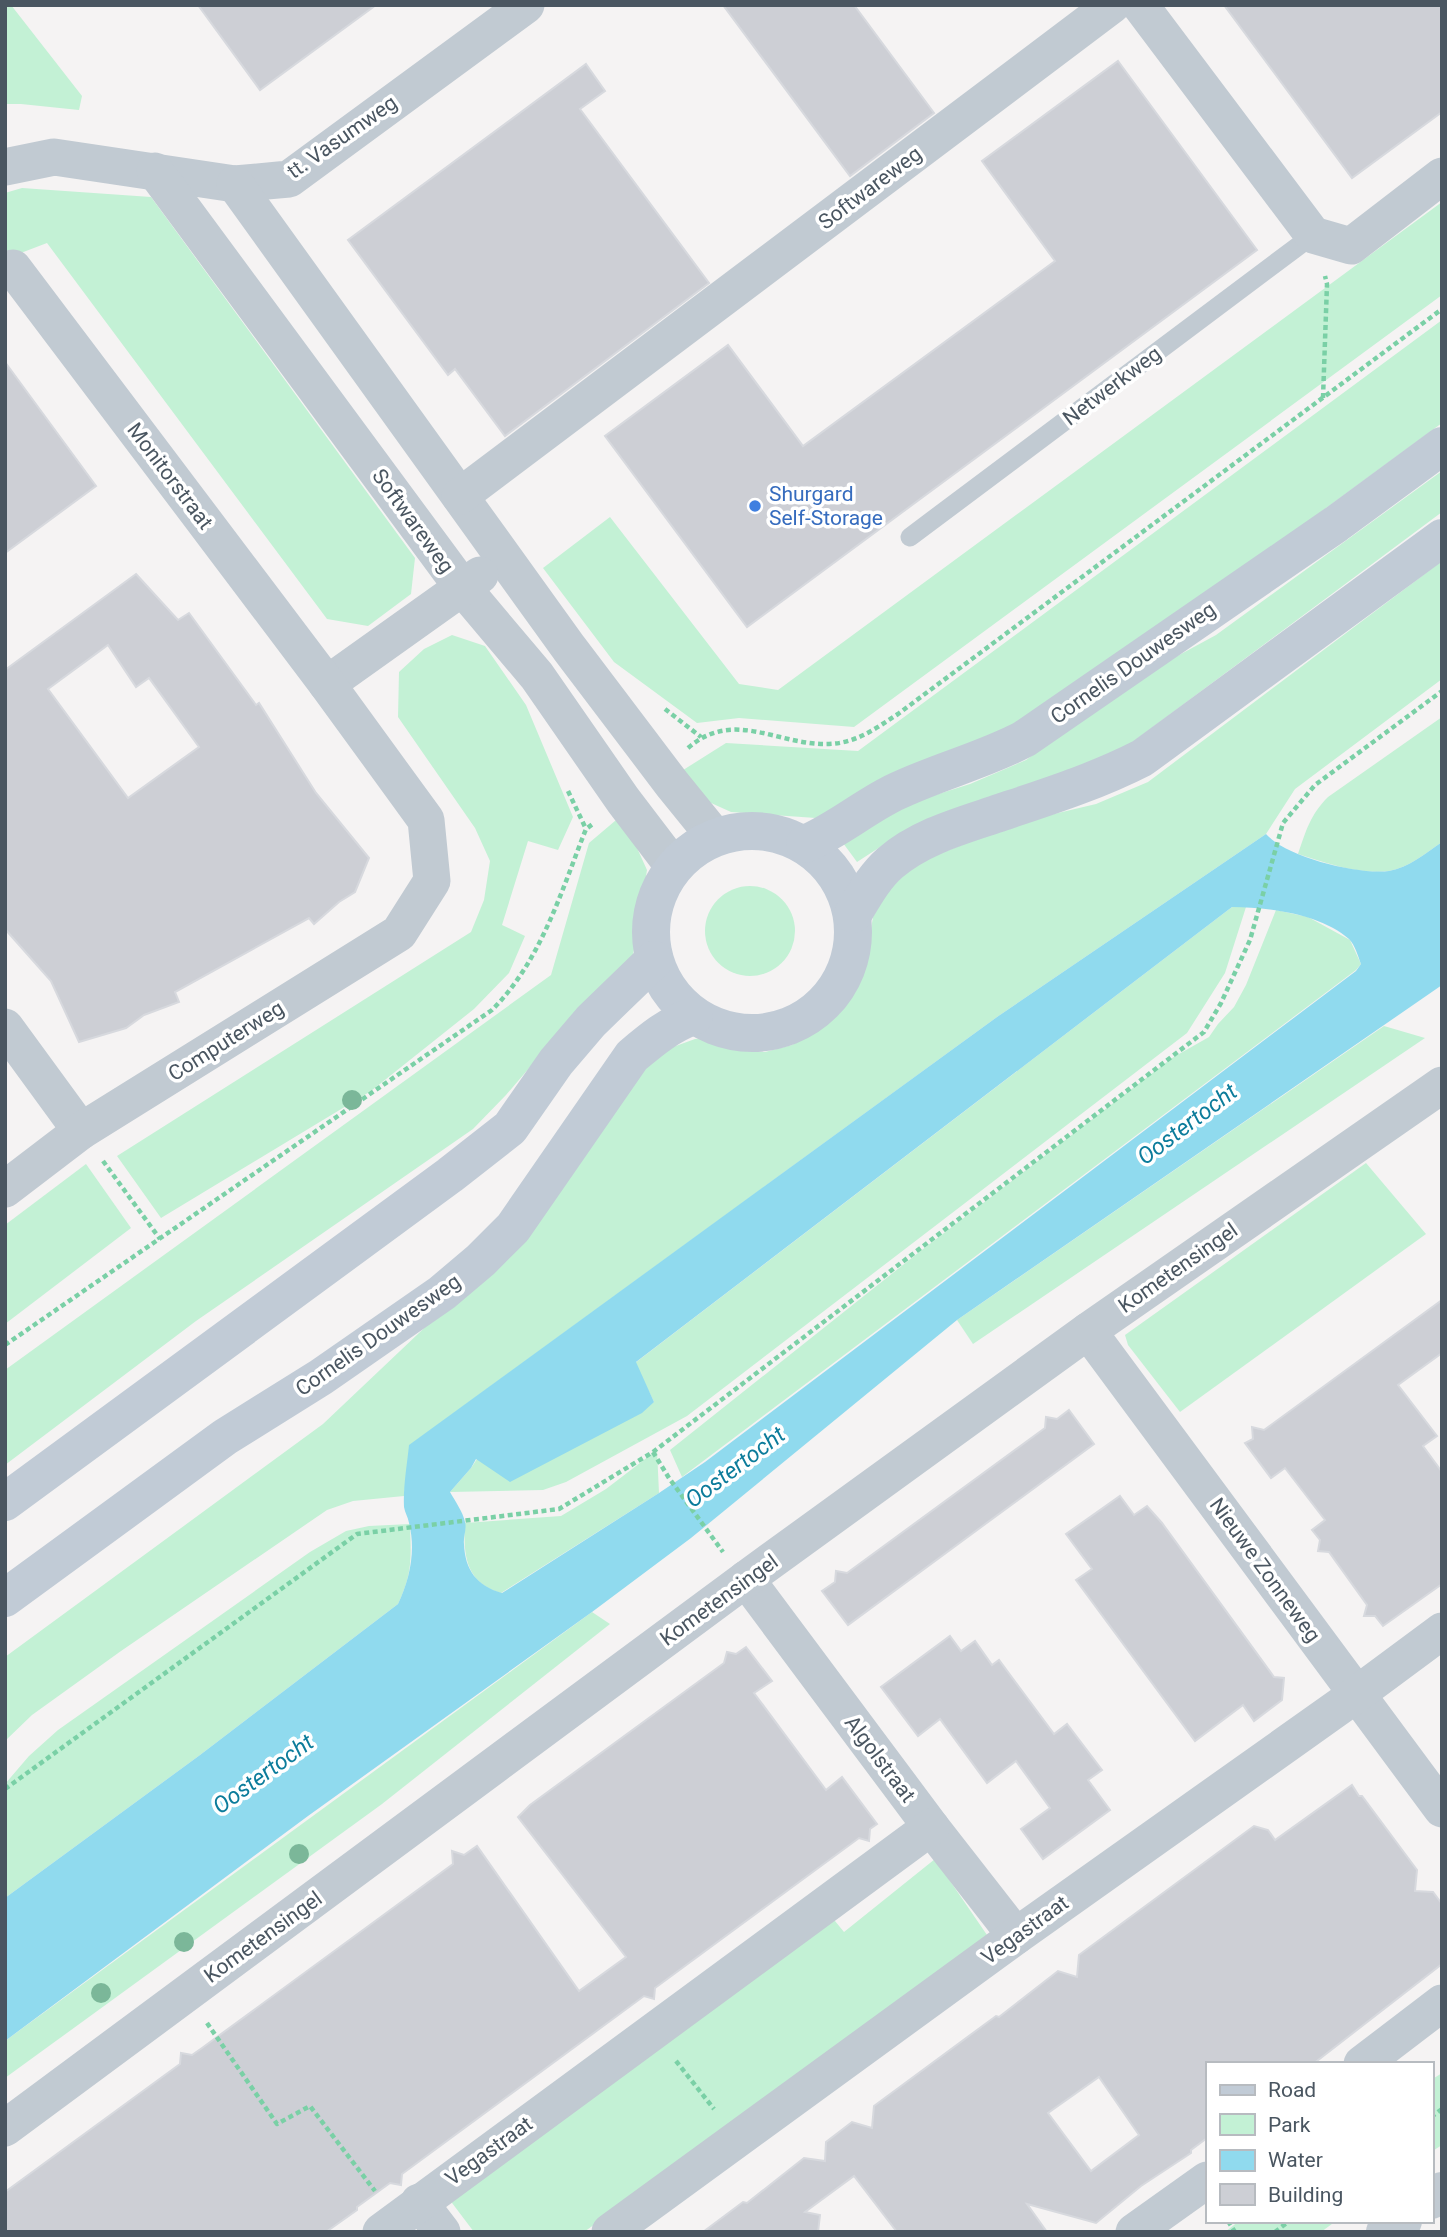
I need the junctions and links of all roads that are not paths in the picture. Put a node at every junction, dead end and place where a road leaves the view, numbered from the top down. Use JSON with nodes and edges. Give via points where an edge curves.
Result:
{"nodes":[{"id":1,"x":526,"y":5,"type":"edge"},
{"id":2,"x":1112,"y":5,"type":"edge"},
{"id":3,"x":1140,"y":5,"type":"edge"},
{"id":4,"x":5,"y":167,"type":"edge"},
{"id":5,"x":155,"y":171,"type":"junction"},
{"id":6,"x":1442,"y":176,"type":"edge"},
{"id":7,"x":235,"y":184,"type":"junction"},
{"id":8,"x":1313,"y":235,"type":"junction"},
{"id":9,"x":13,"y":268,"type":"dead end"},
{"id":10,"x":1442,"y":446,"type":"edge"},
{"id":11,"x":460,"y":496,"type":"junction"},
{"id":12,"x":910,"y":537,"type":"dead end"},
{"id":13,"x":1442,"y":538,"type":"edge"},
{"id":14,"x":505,"y":558,"type":"junction"},
{"id":15,"x":462,"y":587,"type":"junction"},
{"id":16,"x":327,"y":684,"type":"junction"},
{"id":17,"x":716,"y":837,"type":"junction"},
{"id":18,"x":805,"y":844,"type":"junction"},
{"id":19,"x":674,"y":867,"type":"junction"},
{"id":20,"x":432,"y":881,"type":"joint"},
{"id":21,"x":853,"y":914,"type":"junction"},
{"id":22,"x":654,"y":960,"type":"junction"},
{"id":23,"x":694,"y":1016,"type":"junction"},
{"id":24,"x":5,"y":1027,"type":"edge"},
{"id":25,"x":1442,"y":1085,"type":"edge"},
{"id":26,"x":81,"y":1131,"type":"junction"},
{"id":27,"x":5,"y":1189,"type":"edge"},
{"id":28,"x":1088,"y":1331,"type":"junction"},
{"id":29,"x":5,"y":1502,"type":"edge"},
{"id":30,"x":746,"y":1580,"type":"junction"},
{"id":31,"x":5,"y":1598,"type":"edge"},
{"id":32,"x":1442,"y":1631,"type":"edge"},
{"id":33,"x":1357,"y":1694,"type":"junction"},
{"id":34,"x":1442,"y":1809,"type":"edge"},
{"id":35,"x":931,"y":1827,"type":"junction"},
{"id":36,"x":1016,"y":1936,"type":"junction"},
{"id":37,"x":1442,"y":2003,"type":"edge"},
{"id":38,"x":1365,"y":2062,"type":"edge"},
{"id":39,"x":5,"y":2128,"type":"edge"},
{"id":40,"x":1206,"y":2181,"type":"edge"},
{"id":41,"x":399,"y":2217,"type":"edge"},
{"id":42,"x":442,"y":2232,"type":"edge"},
{"id":43,"x":610,"y":2232,"type":"edge"},
{"id":44,"x":1134,"y":2232,"type":"edge"}],
"edges":[{"from":1,"to":7,"type":"street","name":"tt. Vasumweg","via":[[289,179]]},
{"from":2,"to":11,"type":"street","name":"Softwareweg"},
{"from":3,"to":8,"type":"street"},
{"from":4,"to":5,"type":"street","name":"tt. Vasumweg","via":[[54,157]]},
{"from":5,"to":7,"type":"street","name":"tt. Vasumweg"},
{"from":5,"to":15,"type":"street","name":"Softwareweg"},
{"from":6,"to":8,"type":"street","via":[[1351,246]]},
{"from":7,"to":11,"type":"street"},
{"from":8,"to":12,"type":"lane","name":"Netwerkweg"},
{"from":9,"to":16,"type":"street","name":"Monitorstraat"},
{"from":10,"to":18,"type":"main road","name":"Cornelis Douwesweg","via":[[1024,739],[896,792]]},
{"from":11,"to":14,"type":"street"},
{"from":13,"to":21,"type":"main road","via":[[1142,758],[914,846],[871,884]]},
{"from":14,"to":15,"type":"street"},
{"from":14,"to":17,"type":"street"},
{"from":15,"to":16,"type":"street"},
{"from":15,"to":19,"type":"street","name":"Softwareweg","via":[[537,676]]},
{"from":16,"to":20,"type":"street","name":"Monitorstraat","via":[[426,820]]},
{"from":17,"to":18,"type":"main road","via":[[761,831]]},
{"from":17,"to":19,"type":"main road"},
{"from":18,"to":21,"type":"main road","via":[[836,877]]},
{"from":19,"to":22,"type":"main road","via":[[659,890],[652,917]]},
{"from":20,"to":26,"type":"street","name":"Computerweg","via":[[399,933]]},
{"from":21,"to":23,"type":"main road","via":[[853,944],[845,973],[830,998],[807,1018],[780,1030],[750,1034],[721,1030]]},
{"from":22,"to":23,"type":"main road","via":[[674,996]]},
{"from":22,"to":29,"type":"main road","via":[[591,1021],[510,1128]]},
{"from":23,"to":31,"type":"main road","name":"Cornelis Douwesweg","via":[[654,1037],[632,1056],[513,1228],[442,1293],[225,1437]]},
{"from":24,"to":26,"type":"street"},
{"from":25,"to":28,"type":"street","name":"Kometensingel"},
{"from":26,"to":27,"type":"street","name":"Computerweg"},
{"from":28,"to":30,"type":"street","name":"Kometensingel"},
{"from":28,"to":33,"type":"street","name":"Nieuwe Zonneweg"},
{"from":30,"to":35,"type":"street","name":"Algolstraat"},
{"from":30,"to":39,"type":"street","name":"Kometensingel"},
{"from":32,"to":33,"type":"street","name":"Vegastraat"},
{"from":33,"to":34,"type":"street","name":"Nieuwe Zonneweg"},
{"from":33,"to":36,"type":"street","name":"Vegastraat"},
{"from":35,"to":36,"type":"street","name":"Algolstraat"},
{"from":35,"to":41,"type":"street","name":"Vegastraat"},
{"from":36,"to":43,"type":"street","name":"Vegastraat"},
{"from":37,"to":38,"type":"street"},
{"from":40,"to":44,"type":"street"},
{"from":41,"to":42,"type":"street"}]}
